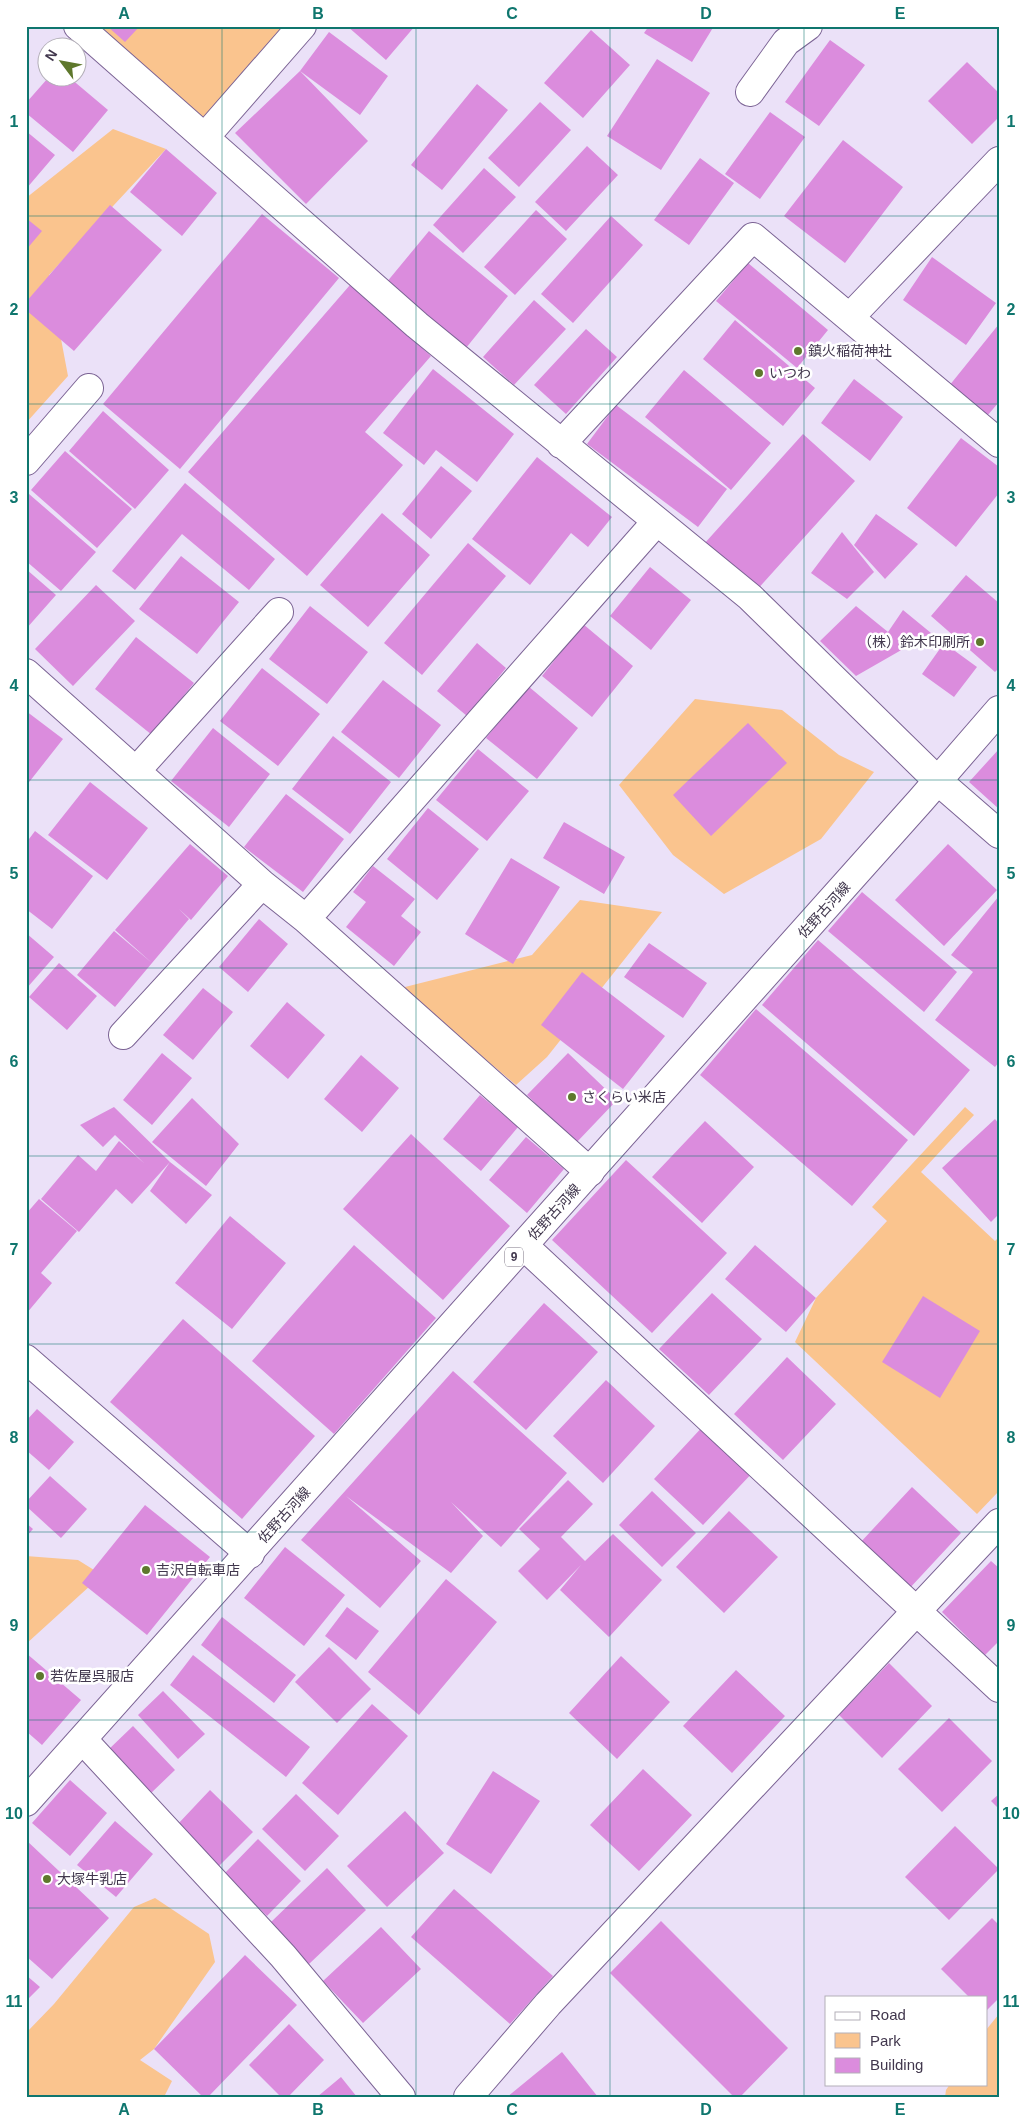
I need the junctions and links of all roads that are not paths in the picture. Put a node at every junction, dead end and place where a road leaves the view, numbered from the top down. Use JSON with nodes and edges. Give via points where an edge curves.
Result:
{"nodes":[{"id":1,"x":78,"y":26,"type":"edge"},
{"id":2,"x":302,"y":26,"type":"edge"},
{"id":3,"x":808,"y":26,"type":"edge"},
{"id":4,"x":750,"y":92,"type":"dead end"},
{"id":5,"x":205,"y":137,"type":"junction"},
{"id":6,"x":999,"y":161,"type":"edge"},
{"id":7,"x":850,"y":317,"type":"junction"},
{"id":8,"x":89,"y":388,"type":"dead end"},
{"id":9,"x":999,"y":443,"type":"edge"},
{"id":10,"x":561,"y":444,"type":"junction"},
{"id":11,"x":26,"y":461,"type":"edge"},
{"id":12,"x":657,"y":521,"type":"junction"},
{"id":13,"x":279,"y":612,"type":"dead end"},
{"id":14,"x":26,"y":673,"type":"edge"},
{"id":15,"x":999,"y":710,"type":"edge"},
{"id":16,"x":136,"y":771,"type":"junction"},
{"id":17,"x":938,"y":781,"type":"junction"},
{"id":18,"x":999,"y":834,"type":"edge"},
{"id":19,"x":262,"y":884,"type":"junction"},
{"id":20,"x":306,"y":919,"type":"junction"},
{"id":21,"x":124,"y":1035,"type":"dead end"},
{"id":22,"x":590,"y":1172,"type":"junction"},
{"id":23,"x":524,"y":1246,"type":"junction"},
{"id":24,"x":26,"y":1359,"type":"edge"},
{"id":25,"x":999,"y":1523,"type":"edge"},
{"id":26,"x":250,"y":1554,"type":"junction"},
{"id":27,"x":916,"y":1611,"type":"junction"},
{"id":28,"x":999,"y":1688,"type":"edge"},
{"id":29,"x":83,"y":1740,"type":"junction"},
{"id":30,"x":26,"y":1802,"type":"edge"},
{"id":31,"x":401,"y":2097,"type":"edge"},
{"id":32,"x":468,"y":2097,"type":"edge"}],
"edges":[{"from":1,"to":5,"type":"street"},
{"from":2,"to":5,"type":"street"},
{"from":3,"to":4,"type":"street","via":[[786,42]]},
{"from":5,"to":10,"type":"street","via":[[417,325]]},
{"from":6,"to":7,"type":"street"},
{"from":7,"to":9,"type":"street"},
{"from":7,"to":10,"type":"street","via":[[753,237]]},
{"from":8,"to":11,"type":"street"},
{"from":10,"to":12,"type":"street"},
{"from":12,"to":17,"type":"street","via":[[750,597]]},
{"from":12,"to":20,"type":"street"},
{"from":13,"to":16,"type":"street"},
{"from":14,"to":16,"type":"street"},
{"from":15,"to":17,"type":"street","name":"佐野古河線","number":"9"},
{"from":16,"to":19,"type":"street"},
{"from":17,"to":18,"type":"street"},
{"from":17,"to":22,"type":"street","name":"佐野古河線","number":"9"},
{"from":19,"to":20,"type":"street"},
{"from":19,"to":21,"type":"street"},
{"from":20,"to":22,"type":"street"},
{"from":22,"to":23,"type":"street","name":"佐野古河線","number":"9"},
{"from":23,"to":26,"type":"street","name":"佐野古河線","number":"9"},
{"from":23,"to":27,"type":"street"},
{"from":24,"to":26,"type":"street"},
{"from":25,"to":27,"type":"street"},
{"from":26,"to":29,"type":"street","name":"佐野古河線","number":"9"},
{"from":27,"to":28,"type":"street"},
{"from":27,"to":32,"type":"street","via":[[555,1997]]},
{"from":29,"to":30,"type":"street","name":"佐野古河線","number":"9"},
{"from":29,"to":31,"type":"street","via":[[283,1956]]}]}
